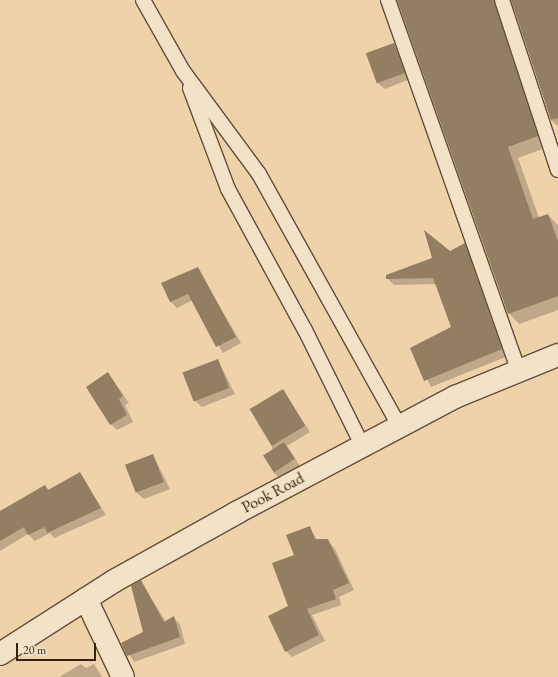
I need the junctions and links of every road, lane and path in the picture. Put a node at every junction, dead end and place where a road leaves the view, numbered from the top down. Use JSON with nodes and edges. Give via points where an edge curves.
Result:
{"nodes":[{"id":1,"x":143,"y":0,"type":"edge"},
{"id":2,"x":388,"y":0,"type":"edge"},
{"id":3,"x":502,"y":0,"type":"edge"},
{"id":4,"x":183,"y":71,"type":"junction"},
{"id":5,"x":558,"y":170,"type":"edge"},
{"id":6,"x":558,"y":355,"type":"edge"},
{"id":7,"x":519,"y":370,"type":"junction"},
{"id":8,"x":398,"y":426,"type":"junction"},
{"id":9,"x":362,"y":445,"type":"junction"},
{"id":10,"x":86,"y":599,"type":"junction"},
{"id":11,"x":0,"y":654,"type":"edge"},
{"id":12,"x":123,"y":677,"type":"edge"}],
"edges":[{"from":1,"to":4,"type":"lane"},
{"from":2,"to":7,"type":"lane"},
{"from":3,"to":5,"type":"lane"},
{"from":4,"to":8,"type":"lane","via":[[259,174]]},
{"from":4,"to":9,"type":"lane","via":[[228,189],[305,330]]},
{"from":6,"to":7,"type":"street","name":"Pook Road"},
{"from":7,"to":8,"type":"street","name":"Pook Road"},
{"from":8,"to":9,"type":"street","name":"Pook Road"},
{"from":9,"to":10,"type":"street","name":"Pook Road"},
{"from":10,"to":11,"type":"street","name":"Pook Road"},
{"from":10,"to":12,"type":"street"}]}
